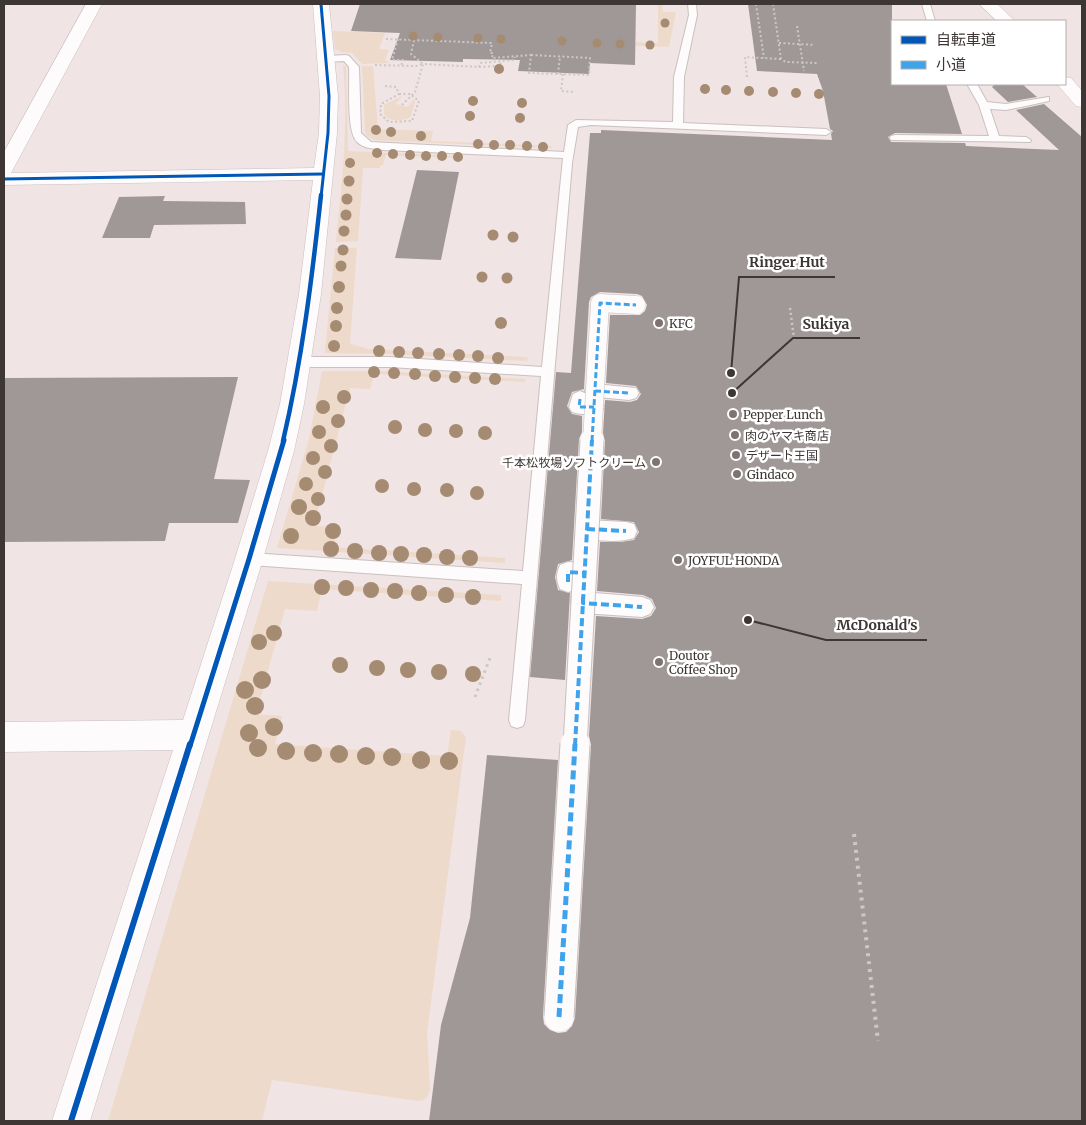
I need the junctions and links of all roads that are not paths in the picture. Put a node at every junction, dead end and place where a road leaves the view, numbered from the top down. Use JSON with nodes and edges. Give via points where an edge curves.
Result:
{"nodes":[{"id":1,"x":94,"y":4,"type":"edge"},
{"id":2,"x":321,"y":4,"type":"edge"},
{"id":3,"x":692,"y":4,"type":"edge"},
{"id":4,"x":926,"y":4,"type":"edge"},
{"id":5,"x":987,"y":4,"type":"edge"},
{"id":6,"x":932,"y":20,"type":"edge"},
{"id":7,"x":1006,"y":20,"type":"edge"},
{"id":8,"x":326,"y":59,"type":"junction"},
{"id":9,"x":1066,"y":83,"type":"edge"},
{"id":10,"x":973,"y":85,"type":"edge"},
{"id":11,"x":1046,"y":99,"type":"dead end"},
{"id":12,"x":1082,"y":102,"type":"edge"},
{"id":13,"x":984,"y":105,"type":"junction"},
{"id":14,"x":678,"y":125,"type":"junction"},
{"id":15,"x":826,"y":132,"type":"dead end"},
{"id":16,"x":895,"y":138,"type":"dead end"},
{"id":17,"x":995,"y":139,"type":"junction"},
{"id":18,"x":1026,"y":140,"type":"dead end"},
{"id":19,"x":568,"y":155,"type":"junction"},
{"id":20,"x":4,"y":169,"type":"edge"},
{"id":21,"x":323,"y":174,"type":"junction"},
{"id":22,"x":4,"y":178,"type":"edge"},
{"id":23,"x":636,"y":305,"type":"dead end"},
{"id":24,"x":300,"y":362,"type":"junction"},
{"id":25,"x":549,"y":372,"type":"junction"},
{"id":26,"x":629,"y":393,"type":"dead end"},
{"id":27,"x":589,"y":399,"type":"junction"},
{"id":28,"x":587,"y":529,"type":"junction"},
{"id":29,"x":626,"y":531,"type":"dead end"},
{"id":30,"x":249,"y":559,"type":"junction"},
{"id":31,"x":530,"y":578,"type":"junction"},
{"id":32,"x":583,"y":603,"type":"junction"},
{"id":33,"x":642,"y":607,"type":"dead end"},
{"id":34,"x":517,"y":720,"type":"dead end"},
{"id":35,"x":194,"y":734,"type":"junction"},
{"id":36,"x":4,"y":737,"type":"edge"},
{"id":37,"x":559,"y":1017,"type":"dead end"},
{"id":38,"x":71,"y":1121,"type":"edge"}],
"edges":[{"from":1,"to":20,"type":"street"},
{"from":2,"to":8,"type":"street"},
{"from":3,"to":14,"type":"lane","via":[[679,77]]},
{"from":4,"to":6,"type":"lane"},
{"from":5,"to":7,"type":"street"},
{"from":8,"to":19,"type":"lane","via":[[346,58],[354,67],[356,133],[364,143],[383,147]]},
{"from":8,"to":21,"type":"street","via":[[329,96]]},
{"from":9,"to":12,"type":"street"},
{"from":10,"to":13,"type":"lane"},
{"from":11,"to":13,"type":"lane","via":[[1006,107]]},
{"from":13,"to":17,"type":"lane"},
{"from":14,"to":15,"type":"lane"},
{"from":14,"to":19,"type":"lane","via":[[580,122],[573,125]]},
{"from":16,"to":17,"type":"lane"},
{"from":17,"to":18,"type":"lane"},
{"from":19,"to":25,"type":"lane"},
{"from":21,"to":22,"type":"street"},
{"from":21,"to":24,"type":"street"},
{"from":23,"to":27,"type":"street","bridge":true,"via":[[600,304]]},
{"from":24,"to":25,"type":"lane","via":[[389,362]]},
{"from":24,"to":30,"type":"street","via":[[282,451]]},
{"from":25,"to":31,"type":"lane"},
{"from":26,"to":27,"type":"street"},
{"from":27,"to":28,"type":"street","bridge":true},
{"from":28,"to":29,"type":"street"},
{"from":28,"to":32,"type":"street","bridge":true,"via":[[576,577]]},
{"from":30,"to":31,"type":"lane"},
{"from":30,"to":35,"type":"street"},
{"from":31,"to":34,"type":"lane"},
{"from":32,"to":33,"type":"street"},
{"from":32,"to":37,"type":"street","bridge":true},
{"from":35,"to":36,"type":"street"},
{"from":35,"to":38,"type":"street"}]}
